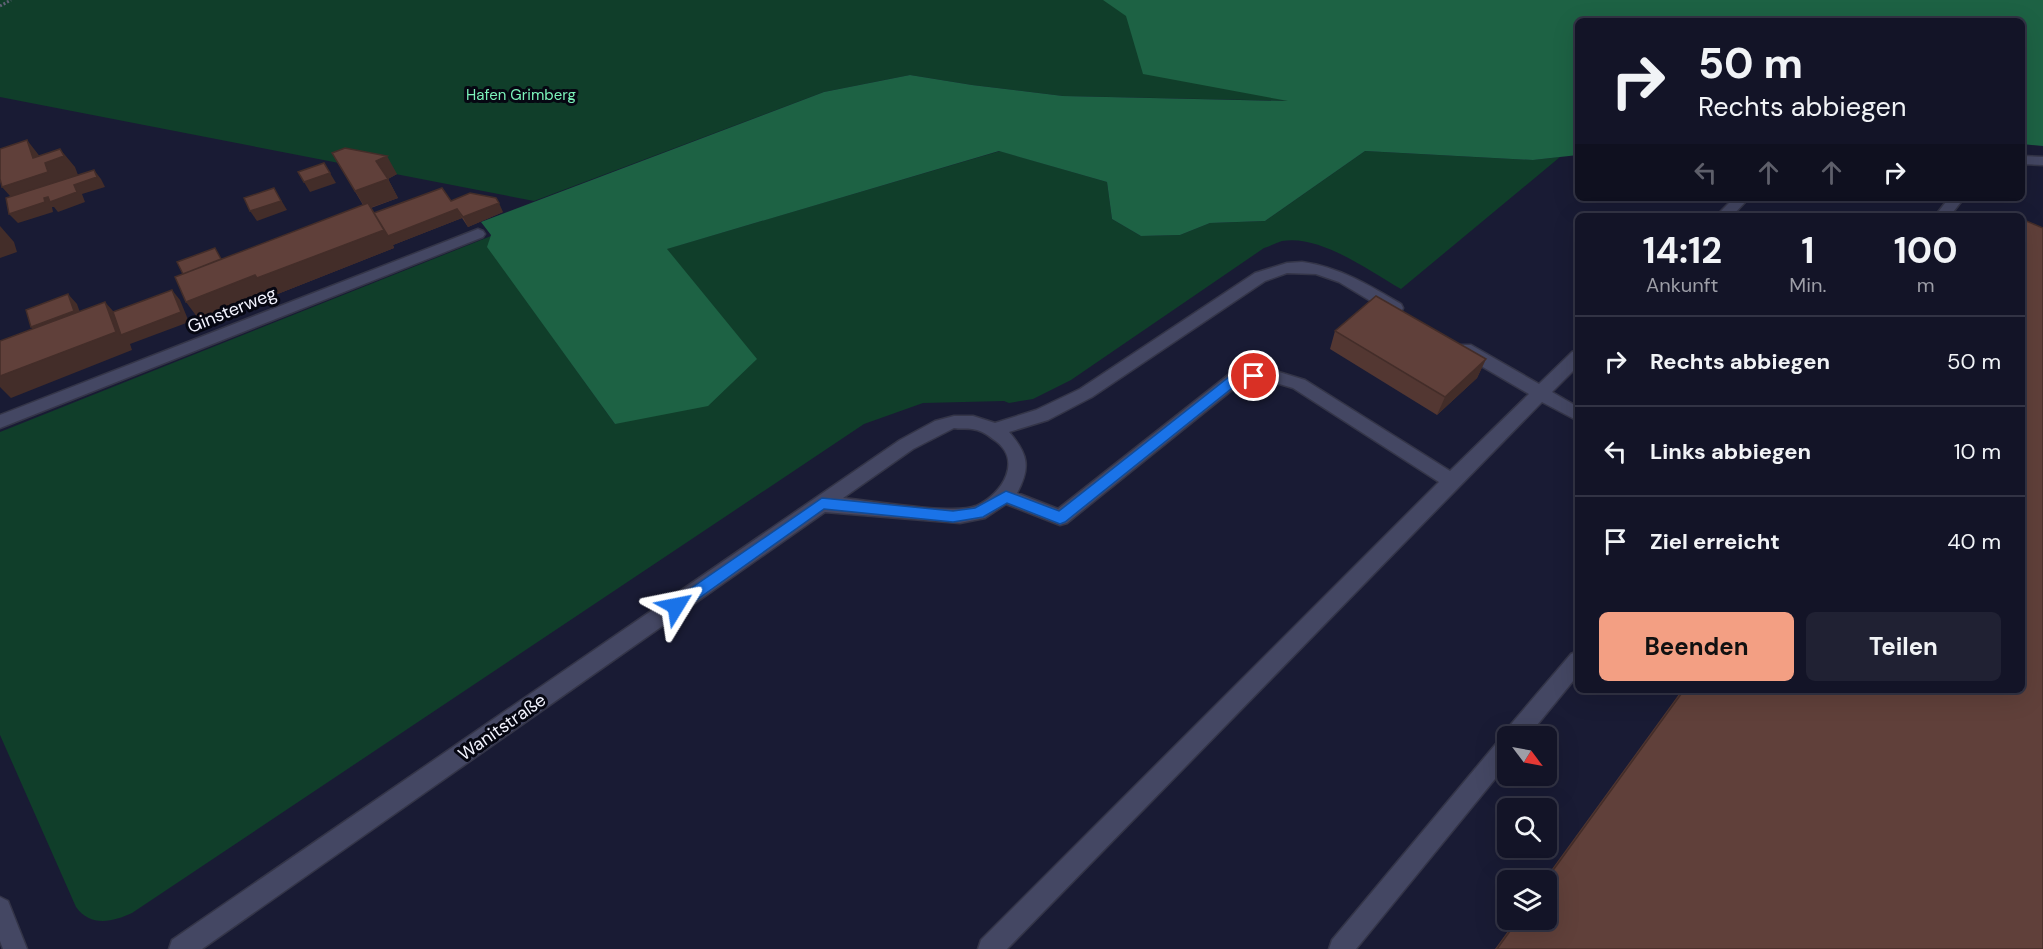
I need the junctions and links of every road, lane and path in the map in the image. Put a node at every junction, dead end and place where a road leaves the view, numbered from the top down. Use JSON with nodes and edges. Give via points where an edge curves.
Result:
{"nodes":[{"id":1,"x":11,"y":0,"type":"edge"},
{"id":2,"x":0,"y":6,"type":"edge"},
{"id":3,"x":2025,"y":160,"type":"edge"},
{"id":4,"x":2043,"y":161,"type":"edge"},
{"id":5,"x":1739,"y":201,"type":"edge"},
{"id":6,"x":1954,"y":201,"type":"edge"},
{"id":7,"x":1726,"y":213,"type":"edge"},
{"id":8,"x":1944,"y":213,"type":"edge"},
{"id":9,"x":477,"y":234,"type":"dead end"},
{"id":10,"x":1406,"y":315,"type":"edge"},
{"id":11,"x":1453,"y":342,"type":"edge"},
{"id":12,"x":1575,"y":359,"type":"edge"},
{"id":13,"x":1540,"y":392,"type":"junction"},
{"id":14,"x":1575,"y":413,"type":"edge"},
{"id":15,"x":0,"y":422,"type":"edge"},
{"id":16,"x":993,"y":430,"type":"junction"},
{"id":17,"x":1451,"y":481,"type":"junction"},
{"id":18,"x":1006,"y":496,"type":"junction"},
{"id":19,"x":822,"y":504,"type":"junction"},
{"id":20,"x":1575,"y":664,"type":"edge"},
{"id":21,"x":1523,"y":726,"type":"edge"},
{"id":22,"x":1497,"y":759,"type":"edge"},
{"id":23,"x":0,"y":909,"type":"edge"},
{"id":24,"x":15,"y":949,"type":"edge"},
{"id":25,"x":181,"y":949,"type":"edge"},
{"id":26,"x":990,"y":949,"type":"edge"},
{"id":27,"x":1341,"y":949,"type":"edge"}],
"edges":[{"from":1,"to":2,"type":"path"},
{"from":3,"to":4,"type":"street"},
{"from":5,"to":7,"type":"street"},
{"from":6,"to":8,"type":"street"},
{"from":9,"to":15,"type":"street","name":"Ginsterweg"},
{"from":10,"to":16,"type":"street","via":[[1346,279],[1319,270],[1288,268],[1260,277],[1086,393],[1042,415]]},
{"from":11,"to":13,"type":"street"},
{"from":12,"to":13,"type":"street"},
{"from":13,"to":14,"type":"street"},
{"from":13,"to":17,"type":"street"},
{"from":16,"to":18,"type":"street","name":"Wanitstraße","via":[[1012,443],[1019,459],[1018,478]]},
{"from":16,"to":19,"type":"street","name":"Wanitstraße","via":[[953,422],[928,431]]},
{"from":17,"to":18,"type":"street","via":[[1299,384],[1269,375],[1238,376],[1060,518]]},
{"from":17,"to":26,"type":"street"},
{"from":18,"to":19,"type":"street","via":[[978,513],[953,517]]},
{"from":19,"to":25,"type":"street","name":"Wanitstraße"},
{"from":20,"to":21,"type":"street"},
{"from":22,"to":27,"type":"street"},
{"from":23,"to":24,"type":"street"}]}
